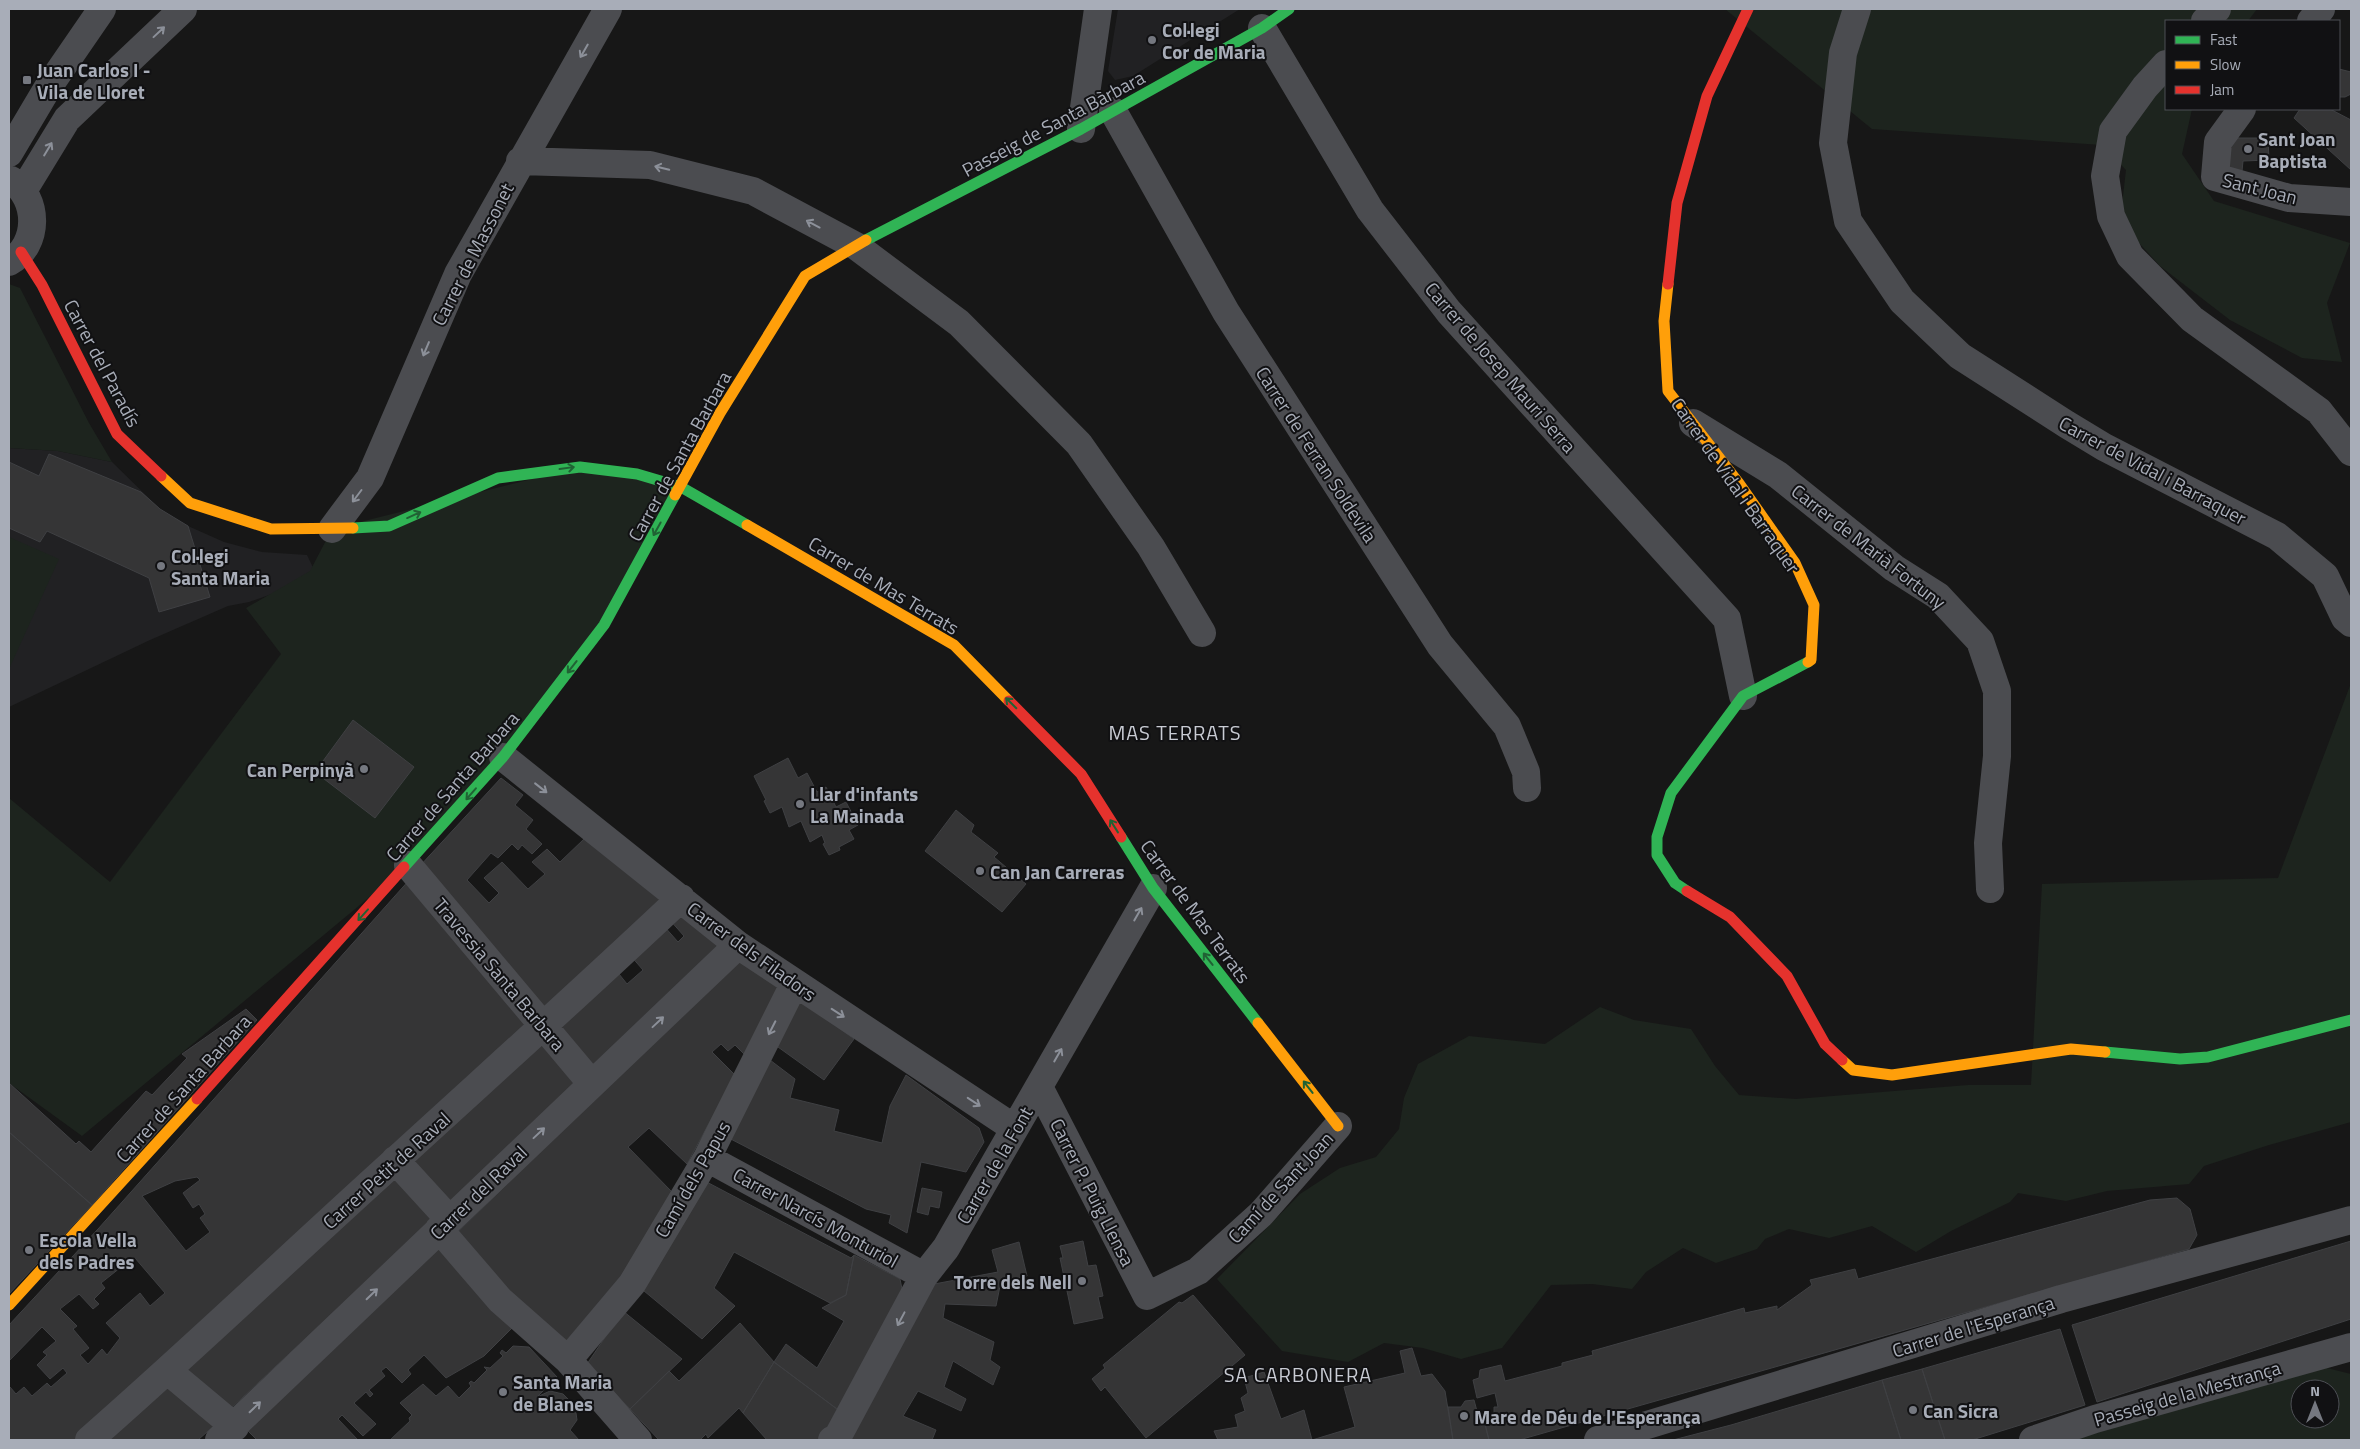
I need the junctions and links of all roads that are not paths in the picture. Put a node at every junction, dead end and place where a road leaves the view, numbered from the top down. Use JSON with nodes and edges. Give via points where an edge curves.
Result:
{"nodes":[{"id":1,"x":102,"y":9,"type":"edge"},
{"id":2,"x":184,"y":9,"type":"edge"},
{"id":3,"x":608,"y":9,"type":"edge"},
{"id":4,"x":1098,"y":9,"type":"edge"},
{"id":5,"x":1289,"y":9,"type":"edge"},
{"id":6,"x":1748,"y":9,"type":"edge"},
{"id":7,"x":1857,"y":9,"type":"edge"},
{"id":8,"x":2217,"y":9,"type":"edge"},
{"id":9,"x":2321,"y":9,"type":"edge"},
{"id":10,"x":2206,"y":20,"type":"edge"},
{"id":11,"x":2312,"y":20,"type":"edge"},
{"id":12,"x":1262,"y":28,"type":"junction"},
{"id":13,"x":2165,"y":65,"type":"edge"},
{"id":14,"x":2241,"y":110,"type":"edge"},
{"id":15,"x":1113,"y":111,"type":"junction"},
{"id":16,"x":1081,"y":129,"type":"junction"},
{"id":17,"x":9,"y":153,"type":"edge"},
{"id":18,"x":520,"y":161,"type":"junction"},
{"id":19,"x":16,"y":185,"type":"edge"},
{"id":20,"x":2351,"y":202,"type":"edge"},
{"id":21,"x":856,"y":246,"type":"junction"},
{"id":22,"x":15,"y":257,"type":"edge"},
{"id":23,"x":1692,"y":423,"type":"junction"},
{"id":24,"x":2351,"y":452,"type":"edge"},
{"id":25,"x":681,"y":486,"type":"junction"},
{"id":26,"x":332,"y":529,"type":"junction"},
{"id":27,"x":2351,"y":623,"type":"edge"},
{"id":28,"x":1202,"y":633,"type":"dead end"},
{"id":29,"x":1742,"y":696,"type":"junction"},
{"id":30,"x":503,"y":757,"type":"junction"},
{"id":31,"x":1527,"y":788,"type":"dead end"},
{"id":32,"x":408,"y":865,"type":"junction"},
{"id":33,"x":1153,"y":888,"type":"junction"},
{"id":34,"x":1990,"y":889,"type":"dead end"},
{"id":35,"x":681,"y":898,"type":"junction"},
{"id":36,"x":738,"y":945,"type":"junction"},
{"id":37,"x":794,"y":984,"type":"junction"},
{"id":38,"x":2351,"y":1020,"type":"edge"},
{"id":39,"x":544,"y":1027,"type":"junction"},
{"id":40,"x":592,"y":1084,"type":"junction"},
{"id":41,"x":1039,"y":1088,"type":"junction"},
{"id":42,"x":1338,"y":1126,"type":"joint"},
{"id":43,"x":1014,"y":1128,"type":"junction"},
{"id":44,"x":708,"y":1158,"type":"junction"},
{"id":45,"x":395,"y":1160,"type":"junction"},
{"id":46,"x":2351,"y":1220,"type":"edge"},
{"id":47,"x":444,"y":1224,"type":"junction"},
{"id":48,"x":924,"y":1276,"type":"junction"},
{"id":49,"x":1147,"y":1296,"type":"joint"},
{"id":50,"x":9,"y":1305,"type":"edge"},
{"id":51,"x":2351,"y":1347,"type":"edge"},
{"id":52,"x":2313,"y":1357,"type":"junction"},
{"id":53,"x":2351,"y":1358,"type":"edge"},
{"id":54,"x":568,"y":1360,"type":"junction"},
{"id":55,"x":168,"y":1372,"type":"junction"},
{"id":56,"x":225,"y":1436,"type":"edge"},
{"id":57,"x":89,"y":1440,"type":"edge"},
{"id":58,"x":638,"y":1440,"type":"edge"},
{"id":59,"x":832,"y":1440,"type":"edge"},
{"id":60,"x":1598,"y":1440,"type":"edge"},
{"id":61,"x":2033,"y":1440,"type":"edge"}],
"edges":[{"from":1,"to":17,"type":"street","via":[[47,89]]},
{"from":19,"to":2,"type":"street","one_way":true,"via":[[67,119]]},
{"from":3,"to":18,"type":"street","name":"Carrer de Massonet","one_way":true},
{"from":4,"to":16,"type":"street"},
{"from":5,"to":12,"type":"street","name":"Passeig de Santa Bàrbara"},
{"from":6,"to":23,"type":"street","name":"Carrer de Vidal i Barraquer","via":[[1707,96],[1677,203],[1664,322],[1668,391]]},
{"from":7,"to":27,"type":"street","name":"Carrer de Vidal i Barraquer","via":[[1843,53],[1833,143],[1848,221],[1902,302],[1960,356],[2066,424],[2277,536],[2325,576],[2345,618]]},
{"from":8,"to":10,"type":"street"},
{"from":9,"to":11,"type":"street"},
{"from":12,"to":15,"type":"street","name":"Passeig de Santa Bàrbara"},
{"from":12,"to":29,"type":"street","name":"Carrer de Josep Mauri Serra","via":[[1370,210],[1449,312],[1727,619]]},
{"from":13,"to":24,"type":"street","via":[[2113,131],[2104,176],[2111,216],[2130,256],[2192,319],[2319,411]]},
{"from":14,"to":20,"type":"street","name":"Sant Joan","via":[[2218,142],[2215,177],[2288,198]]},
{"from":15,"to":16,"type":"street","name":"Passeig de Santa Bàrbara"},
{"from":15,"to":31,"type":"street","name":"Carrer de Ferran Soldevila","via":[[1236,328],[1440,644],[1507,726],[1526,772]]},
{"from":16,"to":21,"type":"street","name":"Passeig de Santa Bàrbara"},
{"from":21,"to":18,"type":"street","one_way":true,"via":[[753,191],[650,165]]},
{"from":18,"to":26,"type":"street","name":"Carrer de Massonet","one_way":true,"via":[[458,274],[370,478]]},
{"from":19,"to":22,"type":"street","via":[[31,206],[33,222],[30,238]]},
{"from":21,"to":25,"type":"street","name":"Carrer de Santa Barbara","via":[[805,276],[720,413]]},
{"from":21,"to":28,"type":"street","via":[[959,323],[1080,444],[1151,547]]},
{"from":22,"to":26,"type":"street","name":"Carrer del Paradís","via":[[42,285],[117,434],[190,503],[271,529]]},
{"from":23,"to":29,"type":"street","name":"Carrer de Vidal i Barraquer","via":[[1796,563],[1814,605],[1811,660]]},
{"from":23,"to":34,"type":"street","name":"Carrer de Marià Fortuny","via":[[1778,475],[1894,568],[1938,596],[1980,641],[1997,691],[1997,756],[1988,843]]},
{"from":26,"to":25,"type":"street","name":"Carrer de Mas Terrats","one_way":true,"via":[[389,526],[498,478],[580,467],[637,474]]},
{"from":25,"to":30,"type":"street","name":"Carrer de Santa Barbara","one_way":true,"via":[[604,626]]},
{"from":33,"to":25,"type":"street","name":"Carrer de Mas Terrats","one_way":true,"via":[[1082,774],[954,645]]},
{"from":29,"to":38,"type":"street","name":"Carrer de Vidal i Barraquer","via":[[1671,793],[1657,837],[1657,855],[1675,883],[1730,918],[1787,976],[1825,1044],[1853,1070],[1892,1075],[2071,1049],[2180,1060],[2208,1057]]},
{"from":30,"to":32,"type":"street","name":"Carrer de Santa Barbara","one_way":true},
{"from":30,"to":35,"type":"street","name":"Carrer dels Filadors","one_way":true},
{"from":32,"to":39,"type":"street","name":"Travessia Santa Barbara"},
{"from":32,"to":50,"type":"street","name":"Carrer de Santa Barbara","one_way":true},
{"from":41,"to":33,"type":"street","name":"Carrer de la Font","one_way":true},
{"from":42,"to":33,"type":"street","name":"Carrer de Mas Terrats","one_way":true},
{"from":35,"to":36,"type":"street","name":"Carrer dels Filadors"},
{"from":35,"to":39,"type":"street","name":"Carrer Petit de Raval"},
{"from":36,"to":37,"type":"street","name":"Carrer dels Filadors"},
{"from":40,"to":36,"type":"street","name":"Carrer del Raval","one_way":true},
{"from":37,"to":43,"type":"street","name":"Carrer dels Filadors","one_way":true},
{"from":37,"to":44,"type":"street","name":"Camí dels Papus","one_way":true},
{"from":39,"to":40,"type":"street","name":"Travessia Santa Barbara"},
{"from":39,"to":45,"type":"street","name":"Carrer Petit de Raval"},
{"from":47,"to":40,"type":"street","name":"Carrer del Raval","one_way":true},
{"from":41,"to":43,"type":"street","name":"Carrer de la Font"},
{"from":41,"to":49,"type":"street","name":"Carrer P. Puig Llensa"},
{"from":42,"to":49,"type":"street","name":"Camí de Sant Joan","via":[[1261,1214],[1205,1265]]},
{"from":43,"to":48,"type":"street","name":"Carrer de la Font","via":[[946,1248]]},
{"from":44,"to":48,"type":"street","name":"Carrer Narcís Monturiol"},
{"from":44,"to":54,"type":"street","name":"Camí dels Papus","via":[[632,1284]]},
{"from":45,"to":47,"type":"street"},
{"from":45,"to":55,"type":"street","name":"Carrer Petit de Raval"},
{"from":46,"to":60,"type":"street","name":"Carrer de l'Esperança","via":[[2061,1299]]},
{"from":47,"to":54,"type":"street","via":[[500,1300]]},
{"from":56,"to":47,"type":"street","name":"Carrer del Raval","one_way":true},
{"from":48,"to":59,"type":"street","name":"Carrer de la Font","one_way":true,"via":[[837,1438]]},
{"from":51,"to":52,"type":"street","name":"Passeig de la Mestrança"},
{"from":52,"to":53,"type":"street","name":"Passeig de la Mestrança"},
{"from":52,"to":61,"type":"street","name":"Passeig de la Mestrança","via":[[2095,1419]]},
{"from":54,"to":58,"type":"street"},
{"from":55,"to":56,"type":"street"},
{"from":55,"to":57,"type":"street","name":"Carrer Petit de Raval"}]}
